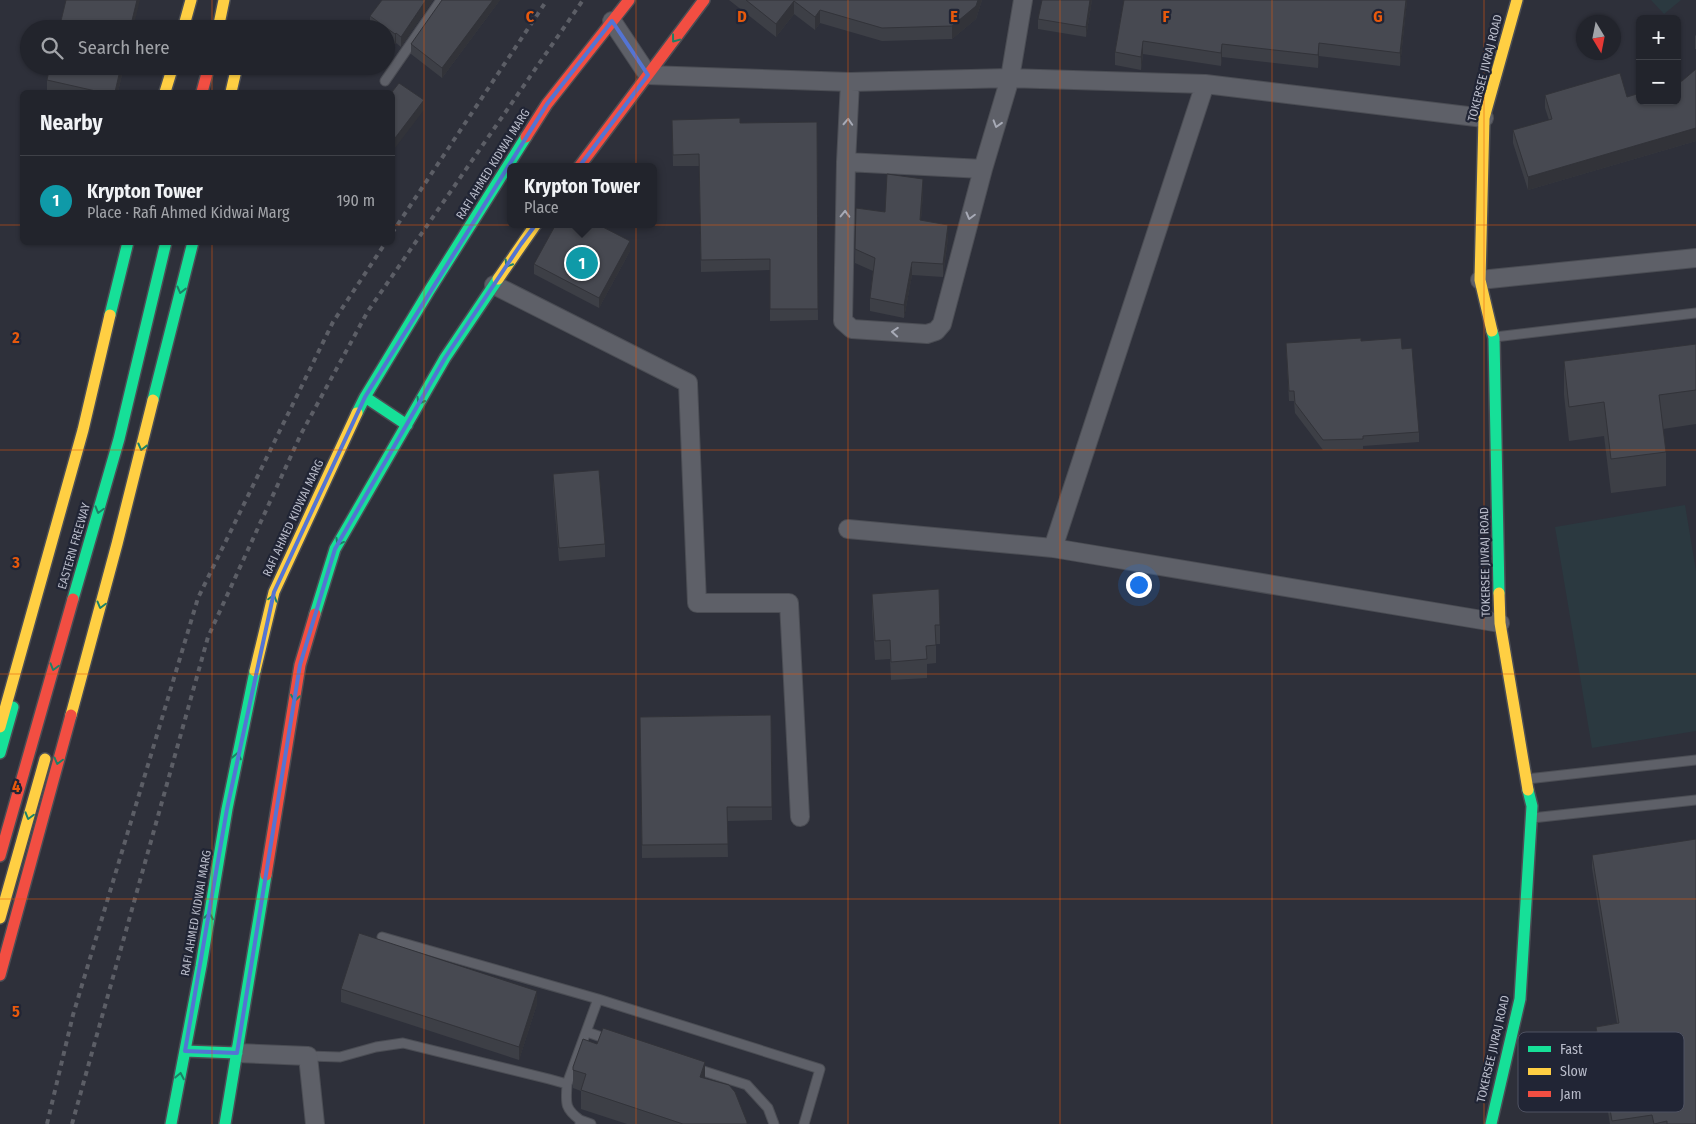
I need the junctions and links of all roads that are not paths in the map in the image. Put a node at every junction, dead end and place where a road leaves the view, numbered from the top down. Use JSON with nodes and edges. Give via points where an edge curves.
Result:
{"nodes":[{"id":1,"x":191,"y":0,"type":"edge"},
{"id":2,"x":200,"y":0,"type":"edge"},
{"id":3,"x":224,"y":0,"type":"edge"},
{"id":4,"x":441,"y":0,"type":"edge"},
{"id":5,"x":629,"y":0,"type":"edge"},
{"id":6,"x":704,"y":0,"type":"edge"},
{"id":7,"x":1023,"y":0,"type":"edge"},
{"id":8,"x":1517,"y":0,"type":"edge"},
{"id":9,"x":233,"y":3,"type":"edge"},
{"id":10,"x":185,"y":20,"type":"edge"},
{"id":11,"x":194,"y":20,"type":"edge"},
{"id":12,"x":220,"y":20,"type":"edge"},
{"id":13,"x":228,"y":20,"type":"edge"},
{"id":14,"x":612,"y":22,"type":"junction"},
{"id":15,"x":395,"y":67,"type":"edge"},
{"id":16,"x":170,"y":75,"type":"edge"},
{"id":17,"x":180,"y":75,"type":"edge"},
{"id":18,"x":206,"y":75,"type":"edge"},
{"id":19,"x":213,"y":75,"type":"edge"},
{"id":20,"x":235,"y":75,"type":"edge"},
{"id":21,"x":389,"y":75,"type":"edge"},
{"id":22,"x":648,"y":75,"type":"junction"},
{"id":23,"x":1010,"y":78,"type":"junction"},
{"id":24,"x":385,"y":81,"type":"dead end"},
{"id":25,"x":850,"y":82,"type":"junction"},
{"id":26,"x":1205,"y":84,"type":"junction"},
{"id":27,"x":166,"y":90,"type":"edge"},
{"id":28,"x":176,"y":90,"type":"edge"},
{"id":29,"x":202,"y":90,"type":"edge"},
{"id":30,"x":209,"y":90,"type":"edge"},
{"id":31,"x":231,"y":90,"type":"edge"},
{"id":32,"x":1484,"y":118,"type":"junction"},
{"id":33,"x":846,"y":162,"type":"junction"},
{"id":34,"x":510,"y":163,"type":"edge"},
{"id":35,"x":582,"y":163,"type":"edge"},
{"id":36,"x":507,"y":167,"type":"edge"},
{"id":37,"x":983,"y":169,"type":"junction"},
{"id":38,"x":533,"y":228,"type":"edge"},
{"id":39,"x":127,"y":245,"type":"edge"},
{"id":40,"x":135,"y":245,"type":"edge"},
{"id":41,"x":165,"y":245,"type":"edge"},
{"id":42,"x":171,"y":245,"type":"edge"},
{"id":43,"x":192,"y":245,"type":"edge"},
{"id":44,"x":1696,"y":258,"type":"edge"},
{"id":45,"x":1480,"y":280,"type":"junction"},
{"id":46,"x":494,"y":285,"type":"junction"},
{"id":47,"x":1696,"y":313,"type":"edge"},
{"id":48,"x":1494,"y":338,"type":"junction"},
{"id":49,"x":365,"y":397,"type":"junction"},
{"id":50,"x":407,"y":425,"type":"junction"},
{"id":51,"x":848,"y":529,"type":"dead end"},
{"id":52,"x":105,"y":530,"type":"dead end"},
{"id":53,"x":1053,"y":548,"type":"junction"},
{"id":54,"x":35,"y":601,"type":"junction"},
{"id":55,"x":1500,"y":623,"type":"junction"},
{"id":56,"x":0,"y":684,"type":"edge"},
{"id":57,"x":0,"y":727,"type":"edge"},
{"id":58,"x":48,"y":749,"type":"dead end"},
{"id":59,"x":0,"y":753,"type":"edge"},
{"id":60,"x":1696,"y":760,"type":"edge"},
{"id":61,"x":1526,"y":779,"type":"junction"},
{"id":62,"x":1696,"y":800,"type":"edge"},
{"id":63,"x":800,"y":817,"type":"dead end"},
{"id":64,"x":1532,"y":818,"type":"junction"},
{"id":65,"x":0,"y":856,"type":"edge"},
{"id":66,"x":0,"y":918,"type":"edge"},
{"id":67,"x":382,"y":937,"type":"dead end"},
{"id":68,"x":0,"y":974,"type":"edge"},
{"id":69,"x":598,"y":999,"type":"junction"},
{"id":70,"x":587,"y":1032,"type":"junction"},
{"id":71,"x":615,"y":1042,"type":"edge"},
{"id":72,"x":185,"y":1051,"type":"junction"},
{"id":73,"x":237,"y":1053,"type":"junction"},
{"id":74,"x":308,"y":1056,"type":"junction"},
{"id":75,"x":681,"y":1064,"type":"edge"},
{"id":76,"x":567,"y":1084,"type":"junction"},
{"id":77,"x":580,"y":1122,"type":"edge"},
{"id":78,"x":171,"y":1124,"type":"edge"},
{"id":79,"x":225,"y":1124,"type":"edge"},
{"id":80,"x":315,"y":1124,"type":"edge"},
{"id":81,"x":591,"y":1124,"type":"edge"},
{"id":82,"x":774,"y":1124,"type":"edge"},
{"id":83,"x":804,"y":1124,"type":"edge"},
{"id":84,"x":1491,"y":1124,"type":"edge"}],
"edges":[{"from":1,"to":10,"type":"main road"},
{"from":2,"to":11,"type":"main road"},
{"from":3,"to":12,"type":"main road"},
{"from":4,"to":15,"type":"lane"},
{"from":5,"to":14,"type":"main road","name":"RAFI AHMED KIDWAI MARG"},
{"from":6,"to":22,"type":"main road","one_way":true},
{"from":7,"to":23,"type":"street"},
{"from":8,"to":32,"type":"main road","name":"TOKERSEE JIVRAJ ROAD"},
{"from":9,"to":13,"type":"main road"},
{"from":14,"to":22,"type":"street"},
{"from":14,"to":34,"type":"main road","name":"RAFI AHMED KIDWAI MARG","via":[[547,104]]},
{"from":16,"to":27,"type":"main road"},
{"from":17,"to":28,"type":"main road"},
{"from":18,"to":29,"type":"main road"},
{"from":19,"to":30,"type":"main road"},
{"from":20,"to":31,"type":"main road"},
{"from":21,"to":24,"type":"lane"},
{"from":22,"to":25,"type":"street"},
{"from":22,"to":35,"type":"main road"},
{"from":23,"to":25,"type":"street"},
{"from":23,"to":26,"type":"street"},
{"from":23,"to":37,"type":"street","one_way":true},
{"from":33,"to":25,"type":"street","one_way":true},
{"from":26,"to":32,"type":"street"},
{"from":26,"to":53,"type":"street"},
{"from":32,"to":45,"type":"main road","name":"TOKERSEE JIVRAJ ROAD"},
{"from":33,"to":37,"type":"street"},
{"from":37,"to":33,"type":"street","one_way":true,"via":[[942,324],[926,334],[852,329],[843,321]]},
{"from":36,"to":49,"type":"main road","name":"RAFI AHMED KIDWAI MARG"},
{"from":38,"to":46,"type":"main road","one_way":true},
{"from":39,"to":54,"type":"main road","name":"EASTERN FREEWAY","via":[[83,430]]},
{"from":40,"to":59,"type":"main road","via":[[95,409]]},
{"from":41,"to":65,"type":"main road","name":"EASTERN FREEWAY","one_way":true,"via":[[119,439]]},
{"from":42,"to":52,"type":"main road"},
{"from":43,"to":68,"type":"main road","one_way":true,"via":[[117,544]]},
{"from":44,"to":45,"type":"street"},
{"from":45,"to":48,"type":"main road","name":"TOKERSEE JIVRAJ ROAD"},
{"from":46,"to":50,"type":"main road","one_way":true,"via":[[445,358]]},
{"from":46,"to":63,"type":"street","via":[[688,383],[697,602],[789,603]]},
{"from":47,"to":48,"type":"lane"},
{"from":48,"to":55,"type":"main road","name":"TOKERSEE JIVRAJ ROAD"},
{"from":49,"to":50,"type":"main road"},
{"from":72,"to":49,"type":"main road","name":"RAFI AHMED KIDWAI MARG","one_way":true,"via":[[227,809],[274,592]]},
{"from":50,"to":73,"type":"main road","one_way":true,"via":[[335,549],[300,665]]},
{"from":51,"to":53,"type":"street"},
{"from":53,"to":55,"type":"street"},
{"from":54,"to":56,"type":"main road","via":[[10,650]]},
{"from":54,"to":57,"type":"main road","name":"EASTERN FREEWAY"},
{"from":55,"to":61,"type":"main road","name":"TOKERSEE JIVRAJ ROAD"},
{"from":58,"to":66,"type":"main road","one_way":true},
{"from":60,"to":61,"type":"lane"},
{"from":61,"to":64,"type":"main road","name":"TOKERSEE JIVRAJ ROAD"},
{"from":62,"to":64,"type":"lane"},
{"from":64,"to":84,"type":"main road","name":"TOKERSEE JIVRAJ ROAD","via":[[1520,999]]},
{"from":67,"to":69,"type":"lane"},
{"from":69,"to":70,"type":"lane"},
{"from":69,"to":83,"type":"lane","via":[[820,1069]]},
{"from":70,"to":71,"type":"lane"},
{"from":70,"to":76,"type":"lane"},
{"from":72,"to":73,"type":"main road"},
{"from":78,"to":72,"type":"main road","name":"RAFI AHMED KIDWAI MARG","one_way":true},
{"from":73,"to":74,"type":"street"},
{"from":73,"to":79,"type":"main road"},
{"from":74,"to":76,"type":"lane","via":[[340,1057],[403,1043]]},
{"from":74,"to":80,"type":"street"},
{"from":75,"to":82,"type":"lane","via":[[747,1085],[768,1108]]},
{"from":76,"to":77,"type":"lane","via":[[569,1112]]},
{"from":77,"to":81,"type":"lane"}]}
